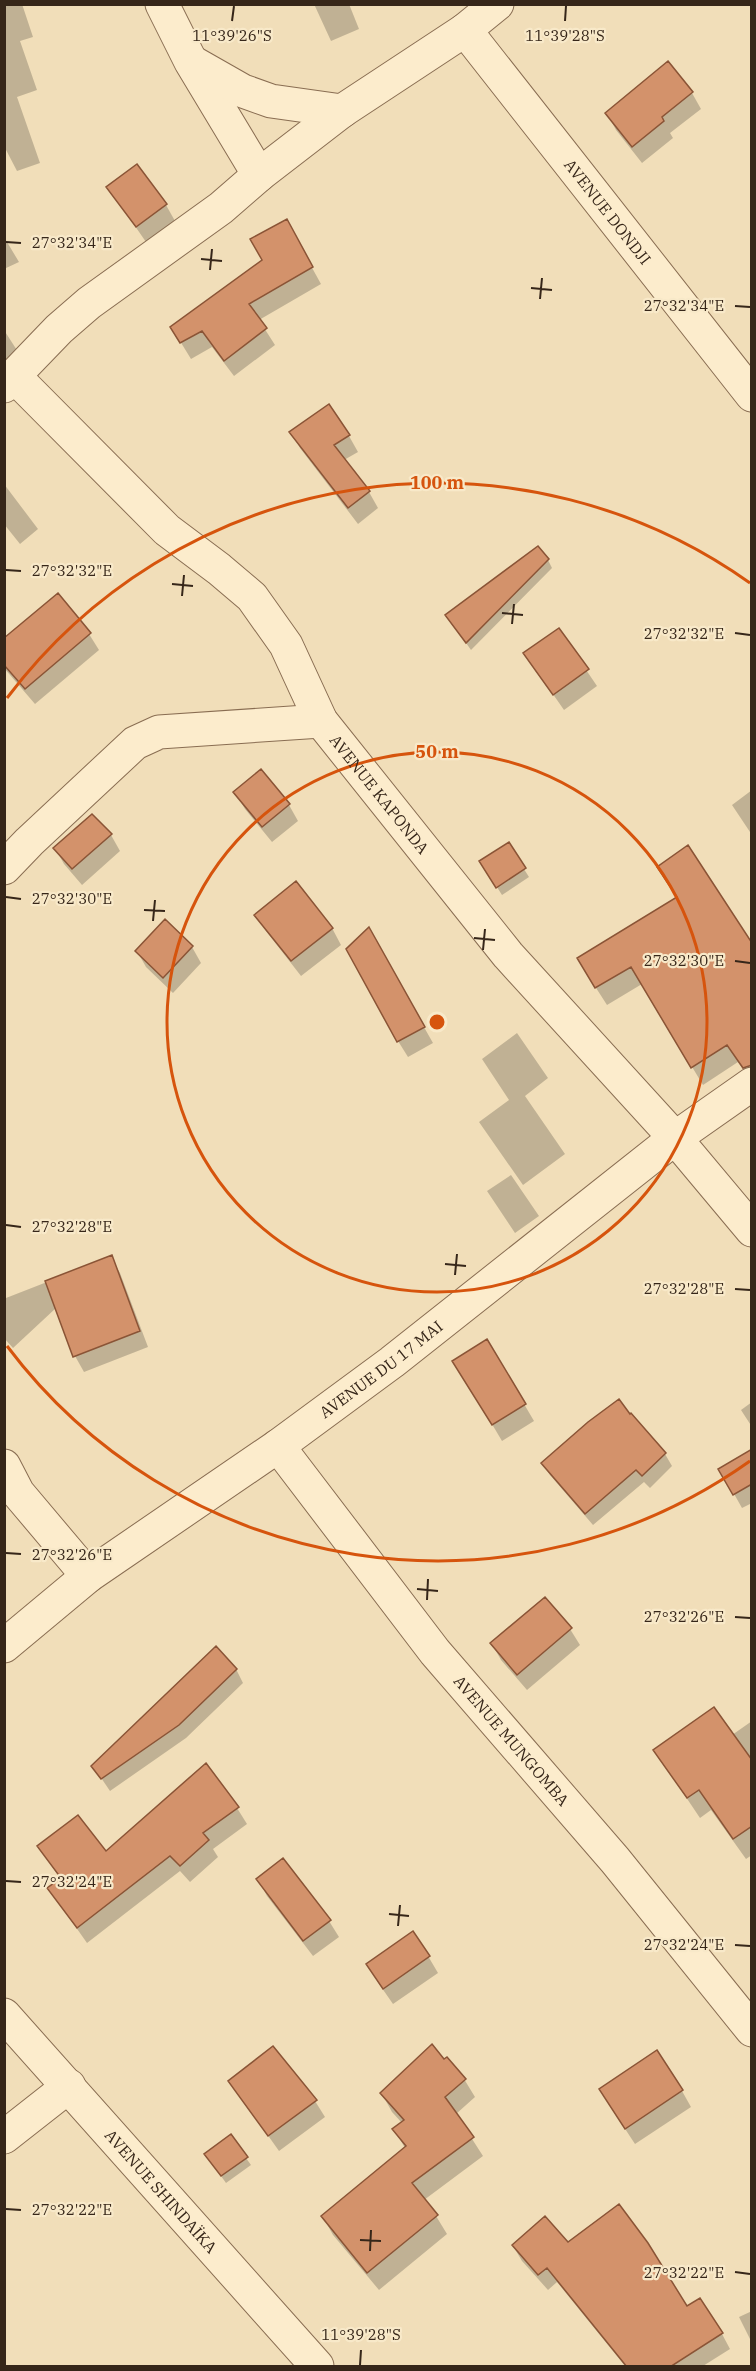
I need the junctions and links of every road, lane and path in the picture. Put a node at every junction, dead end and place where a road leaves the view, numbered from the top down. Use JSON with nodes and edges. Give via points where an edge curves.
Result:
{"nodes":[{"id":1,"x":162,"y":4,"type":"edge"},
{"id":2,"x":497,"y":4,"type":"edge"},
{"id":3,"x":465,"y":30,"type":"junction"},
{"id":4,"x":191,"y":62,"type":"junction"},
{"id":5,"x":342,"y":111,"type":"junction"},
{"id":6,"x":259,"y":175,"type":"junction"},
{"id":7,"x":10,"y":381,"type":"edge"},
{"id":8,"x":752,"y":394,"type":"edge"},
{"id":9,"x":321,"y":721,"type":"junction"},
{"id":10,"x":4,"y":868,"type":"edge"},
{"id":11,"x":752,"y":1084,"type":"edge"},
{"id":12,"x":675,"y":1138,"type":"junction"},
{"id":13,"x":752,"y":1230,"type":"edge"},
{"id":14,"x":278,"y":1446,"type":"junction"},
{"id":15,"x":4,"y":1466,"type":"edge"},
{"id":16,"x":88,"y":1576,"type":"junction"},
{"id":17,"x":4,"y":1646,"type":"edge"},
{"id":18,"x":4,"y":2015,"type":"edge"},
{"id":19,"x":752,"y":2030,"type":"edge"},
{"id":20,"x":69,"y":2086,"type":"junction"},
{"id":21,"x":4,"y":2137,"type":"edge"},
{"id":22,"x":317,"y":2367,"type":"edge"}],
"edges":[{"from":1,"to":4,"type":"street"},
{"from":2,"to":3,"type":"street"},
{"from":3,"to":5,"type":"street"},
{"from":3,"to":8,"type":"street","name":"AVENUE DONDJI"},
{"from":4,"to":5,"type":"street","via":[[243,91],[271,101]]},
{"from":4,"to":6,"type":"street"},
{"from":5,"to":6,"type":"street"},
{"from":6,"to":7,"type":"street","via":[[221,208],[89,303]]},
{"from":7,"to":9,"type":"street","name":"AVENUE KAPONDA","via":[[167,530],[252,597],[286,645]]},
{"from":9,"to":10,"type":"street","via":[[159,732],[135,743]]},
{"from":9,"to":12,"type":"street","name":"AVENUE KAPONDA","via":[[508,955]]},
{"from":11,"to":12,"type":"street","name":"AVENUE DU 17 MAI"},
{"from":12,"to":13,"type":"street","name":"AVENUE KAPONDA"},
{"from":12,"to":14,"type":"street","name":"AVENUE DU 17 MAI","via":[[392,1362]]},
{"from":14,"to":16,"type":"street","name":"AVENUE DU 17 MAI"},
{"from":14,"to":19,"type":"street","name":"AVENUE MUNGOMBA","via":[[435,1652],[615,1860]]},
{"from":15,"to":16,"type":"street","via":[[18,1493]]},
{"from":16,"to":17,"type":"street","name":"AVENUE DU 17 MAI"},
{"from":18,"to":20,"type":"street","name":"AVENUE SHINDAÏKA"},
{"from":20,"to":21,"type":"street"},
{"from":20,"to":22,"type":"street","name":"AVENUE SHINDAÏKA"}]}
